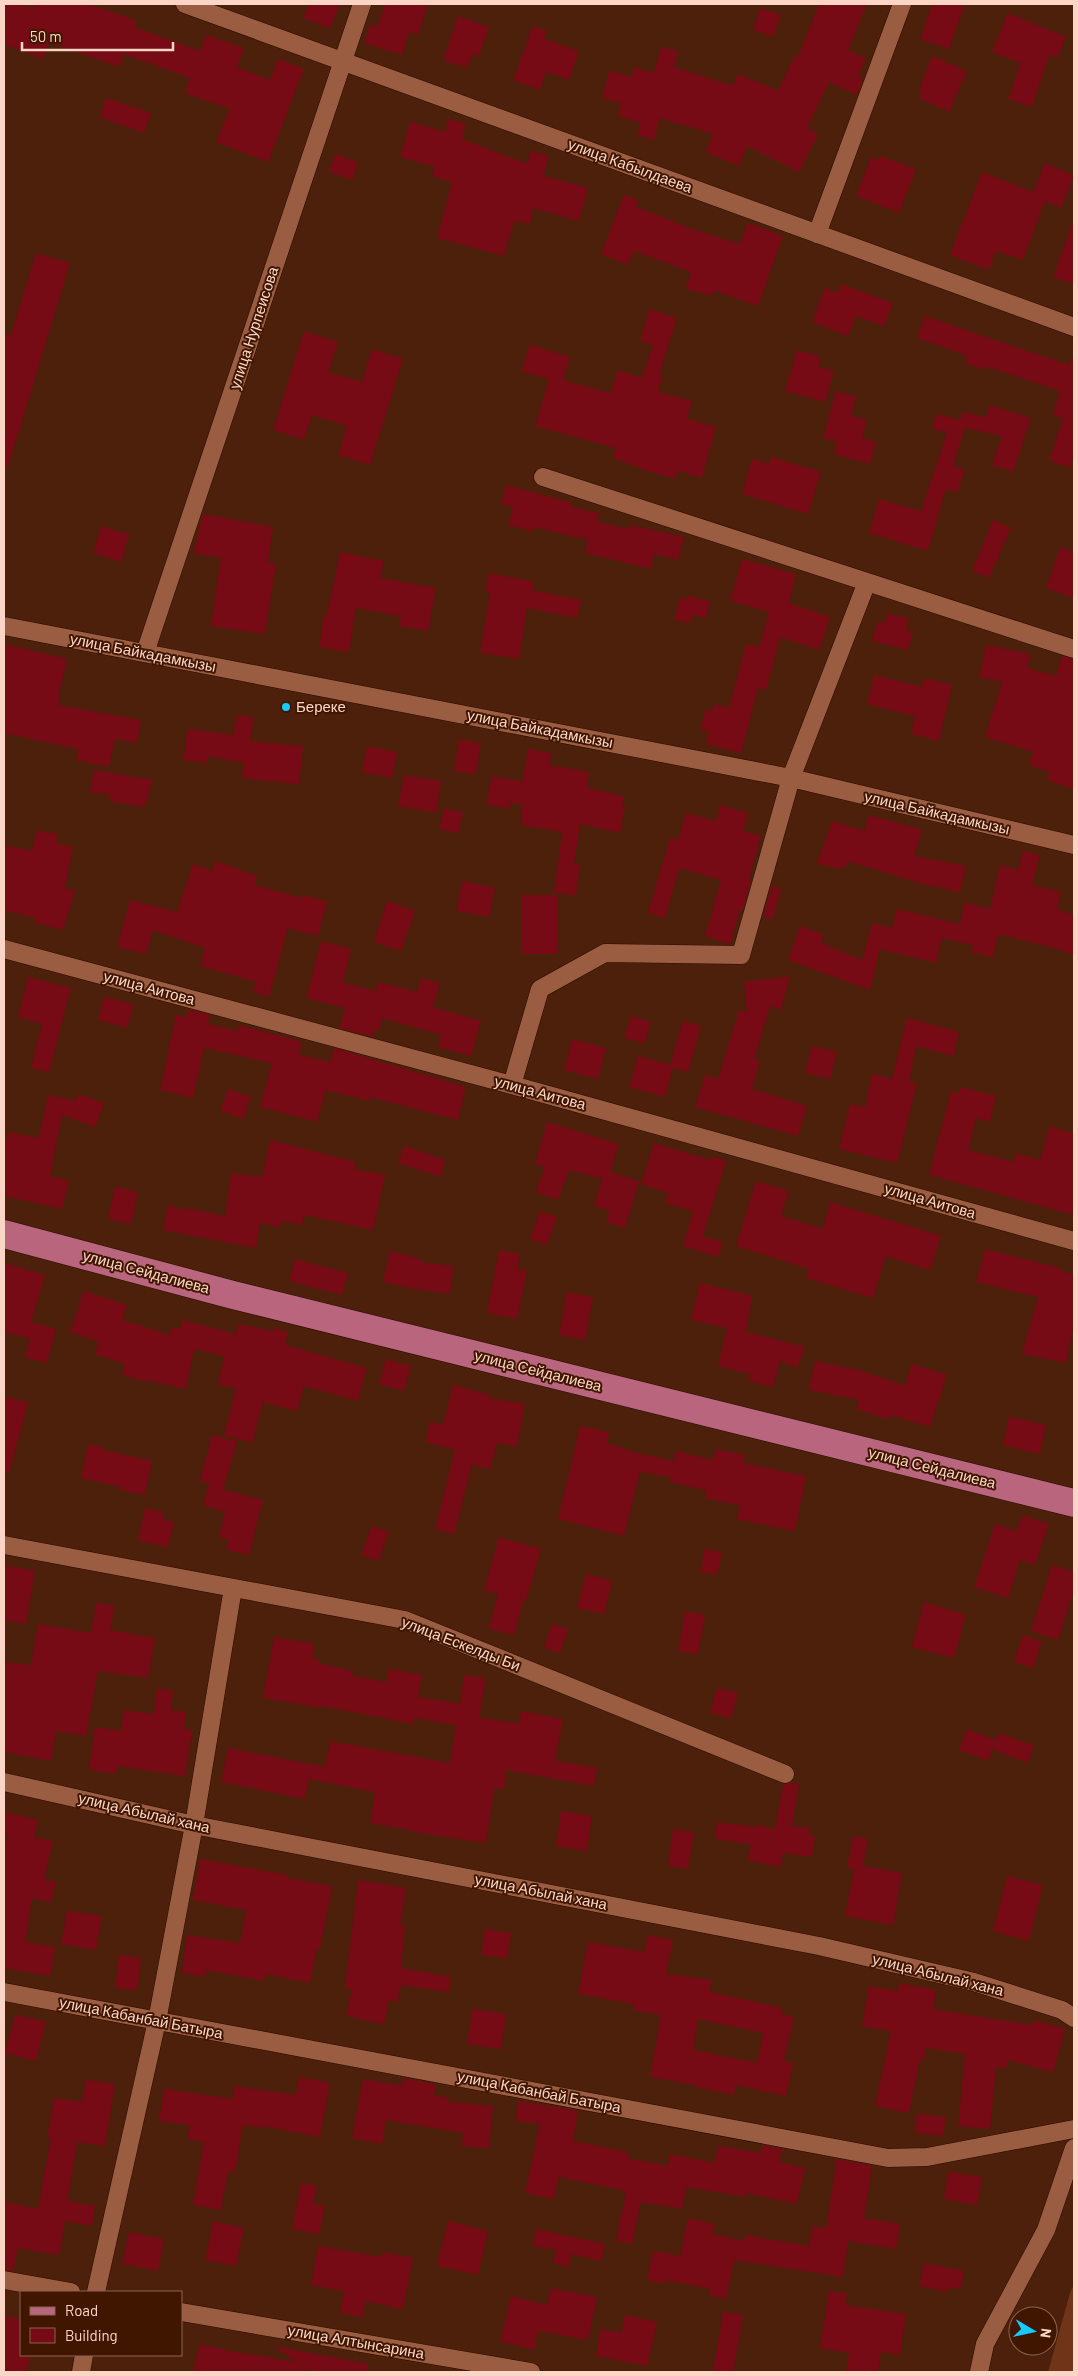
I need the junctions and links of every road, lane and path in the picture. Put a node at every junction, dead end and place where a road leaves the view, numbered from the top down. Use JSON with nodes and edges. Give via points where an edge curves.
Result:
{"nodes":[{"id":1,"x":185,"y":4,"type":"edge"},
{"id":2,"x":362,"y":4,"type":"edge"},
{"id":3,"x":902,"y":4,"type":"edge"},
{"id":4,"x":343,"y":62,"type":"junction"},
{"id":5,"x":817,"y":234,"type":"junction"},
{"id":6,"x":1074,"y":327,"type":"edge"},
{"id":7,"x":543,"y":478,"type":"dead end"},
{"id":8,"x":867,"y":582,"type":"junction"},
{"id":9,"x":4,"y":626,"type":"edge"},
{"id":10,"x":1074,"y":649,"type":"edge"},
{"id":11,"x":145,"y":653,"type":"junction"},
{"id":12,"x":791,"y":778,"type":"junction"},
{"id":13,"x":1074,"y":845,"type":"edge"},
{"id":14,"x":4,"y":950,"type":"edge"},
{"id":15,"x":512,"y":1085,"type":"junction"},
{"id":16,"x":4,"y":1234,"type":"edge"},
{"id":17,"x":1074,"y":1242,"type":"edge"},
{"id":18,"x":1074,"y":1503,"type":"edge"},
{"id":19,"x":4,"y":1545,"type":"edge"},
{"id":20,"x":232,"y":1588,"type":"junction"},
{"id":21,"x":785,"y":1774,"type":"dead end"},
{"id":22,"x":4,"y":1782,"type":"edge"},
{"id":23,"x":194,"y":1825,"type":"junction"},
{"id":24,"x":4,"y":1992,"type":"edge"},
{"id":25,"x":1074,"y":2018,"type":"edge"},
{"id":26,"x":157,"y":2021,"type":"junction"},
{"id":27,"x":1074,"y":2129,"type":"edge"},
{"id":28,"x":1074,"y":2148,"type":"edge"},
{"id":29,"x":4,"y":2280,"type":"edge"},
{"id":30,"x":65,"y":2291,"type":"edge"},
{"id":31,"x":96,"y":2291,"type":"edge"},
{"id":32,"x":182,"y":2312,"type":"edge"},
{"id":33,"x":84,"y":2356,"type":"edge"},
{"id":34,"x":81,"y":2372,"type":"edge"},
{"id":35,"x":531,"y":2372,"type":"edge"},
{"id":36,"x":979,"y":2372,"type":"edge"}],
"edges":[{"from":1,"to":4,"type":"street","name":"улица Кабылдаева"},
{"from":2,"to":4,"type":"street","name":"улица Нурпеисова"},
{"from":3,"to":5,"type":"street"},
{"from":4,"to":5,"type":"street","name":"улица Кабылдаева"},
{"from":4,"to":11,"type":"street","name":"улица Нурпеисова"},
{"from":5,"to":6,"type":"street","name":"улица Кабылдаева"},
{"from":7,"to":8,"type":"street"},
{"from":8,"to":10,"type":"street"},
{"from":8,"to":12,"type":"street"},
{"from":9,"to":11,"type":"street","name":"улица Байкадамкызы"},
{"from":11,"to":12,"type":"street","name":"улица Байкадамкызы"},
{"from":12,"to":13,"type":"street","name":"улица Байкадамкызы"},
{"from":12,"to":15,"type":"street","via":[[740,954],[604,953],[540,989]]},
{"from":14,"to":15,"type":"street","name":"улица Аитова"},
{"from":15,"to":17,"type":"street","name":"улица Аитова"},
{"from":16,"to":18,"type":"main road","name":"улица Сейдалиева","via":[[233,1295]]},
{"from":19,"to":20,"type":"street","name":"улица Ескелды Би"},
{"from":20,"to":21,"type":"street","name":"улица Ескелды Би","via":[[405,1620]]},
{"from":20,"to":23,"type":"street"},
{"from":22,"to":23,"type":"street","name":"улица Абылай хана"},
{"from":23,"to":25,"type":"street","name":"улица Абылай хана","via":[[819,1946],[974,1982],[1062,2010]]},
{"from":23,"to":26,"type":"street"},
{"from":24,"to":26,"type":"street","name":"улица Кабанбай Батыра"},
{"from":26,"to":27,"type":"street","name":"улица Кабанбай Батыра","via":[[888,2158],[926,2157]]},
{"from":26,"to":31,"type":"street"},
{"from":28,"to":36,"type":"street","via":[[1046,2230],[986,2344]]},
{"from":29,"to":30,"type":"street"},
{"from":32,"to":35,"type":"street","name":"улица Алтынсарина"},
{"from":33,"to":34,"type":"street"}]}
